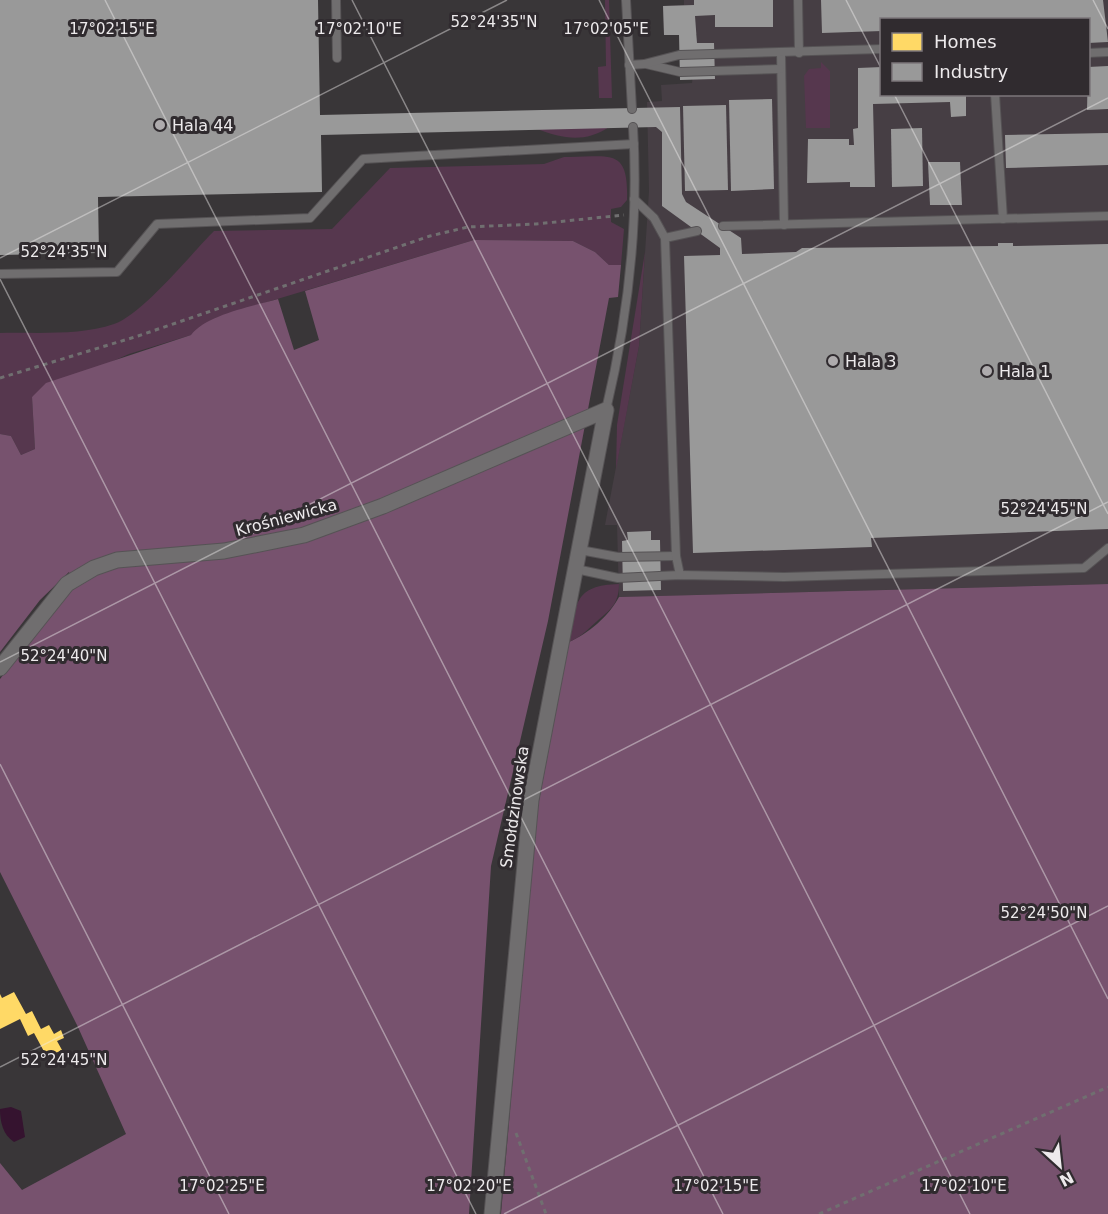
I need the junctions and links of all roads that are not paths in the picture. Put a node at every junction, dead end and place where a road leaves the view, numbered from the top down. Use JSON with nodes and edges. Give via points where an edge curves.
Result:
{"nodes":[{"id":1,"x":336,"y":0,"type":"edge"},
{"id":2,"x":627,"y":0,"type":"edge"},
{"id":3,"x":798,"y":0,"type":"edge"},
{"id":4,"x":880,"y":49,"type":"edge"},
{"id":5,"x":1108,"y":52,"type":"edge"},
{"id":6,"x":781,"y":53,"type":"junction"},
{"id":7,"x":799,"y":53,"type":"junction"},
{"id":8,"x":1090,"y":53,"type":"edge"},
{"id":9,"x":337,"y":58,"type":"dead end"},
{"id":10,"x":644,"y":64,"type":"junction"},
{"id":11,"x":629,"y":65,"type":"junction"},
{"id":12,"x":780,"y":69,"type":"junction"},
{"id":13,"x":995,"y":96,"type":"edge"},
{"id":14,"x":632,"y":109,"type":"dead end"},
{"id":15,"x":633,"y":127,"type":"dead end"},
{"id":16,"x":634,"y":144,"type":"junction"},
{"id":17,"x":634,"y":199,"type":"junction"},
{"id":18,"x":1108,"y":216,"type":"edge"},
{"id":19,"x":1003,"y":219,"type":"junction"},
{"id":20,"x":784,"y":225,"type":"junction"},
{"id":21,"x":723,"y":226,"type":"dead end"},
{"id":22,"x":697,"y":231,"type":"dead end"},
{"id":23,"x":665,"y":238,"type":"junction"},
{"id":24,"x":0,"y":274,"type":"edge"},
{"id":25,"x":606,"y":410,"type":"junction"},
{"id":26,"x":1108,"y":548,"type":"edge"},
{"id":27,"x":580,"y":550,"type":"junction"},
{"id":28,"x":675,"y":556,"type":"junction"},
{"id":29,"x":576,"y":569,"type":"junction"},
{"id":30,"x":680,"y":575,"type":"junction"},
{"id":31,"x":0,"y":668,"type":"edge"},
{"id":32,"x":492,"y":1214,"type":"edge"}],
"edges":[{"from":1,"to":9,"type":"lane"},
{"from":2,"to":11,"type":"lane"},
{"from":3,"to":7,"type":"lane"},
{"from":4,"to":7,"type":"lane"},
{"from":5,"to":8,"type":"lane"},
{"from":6,"to":7,"type":"lane"},
{"from":6,"to":10,"type":"lane","via":[[679,55]]},
{"from":6,"to":12,"type":"lane"},
{"from":10,"to":11,"type":"lane"},
{"from":10,"to":12,"type":"lane","via":[[680,72]]},
{"from":11,"to":14,"type":"lane"},
{"from":12,"to":20,"type":"lane"},
{"from":13,"to":19,"type":"lane"},
{"from":15,"to":16,"type":"lane"},
{"from":16,"to":17,"type":"lane"},
{"from":16,"to":24,"type":"lane","via":[[363,159],[310,218],[158,224],[117,272]]},
{"from":17,"to":23,"type":"lane","via":[[654,218]]},
{"from":17,"to":25,"type":"lane","via":[[621,340]]},
{"from":18,"to":19,"type":"lane"},
{"from":19,"to":20,"type":"lane"},
{"from":20,"to":21,"type":"lane"},
{"from":22,"to":23,"type":"lane"},
{"from":23,"to":28,"type":"lane"},
{"from":25,"to":27,"type":"street","name":"Smołdzinowska"},
{"from":25,"to":31,"type":"street","name":"Krośniewicka","via":[[421,490],[304,535],[224,551],[124,559],[94,568],[67,584]]},
{"from":26,"to":30,"type":"lane","via":[[1084,568],[784,577]]},
{"from":27,"to":28,"type":"lane","via":[[618,557]]},
{"from":27,"to":29,"type":"street","name":"Smołdzinowska"},
{"from":28,"to":30,"type":"lane"},
{"from":29,"to":30,"type":"lane","via":[[618,578]]},
{"from":29,"to":32,"type":"street","name":"Smołdzinowska","via":[[531,800]]}]}
